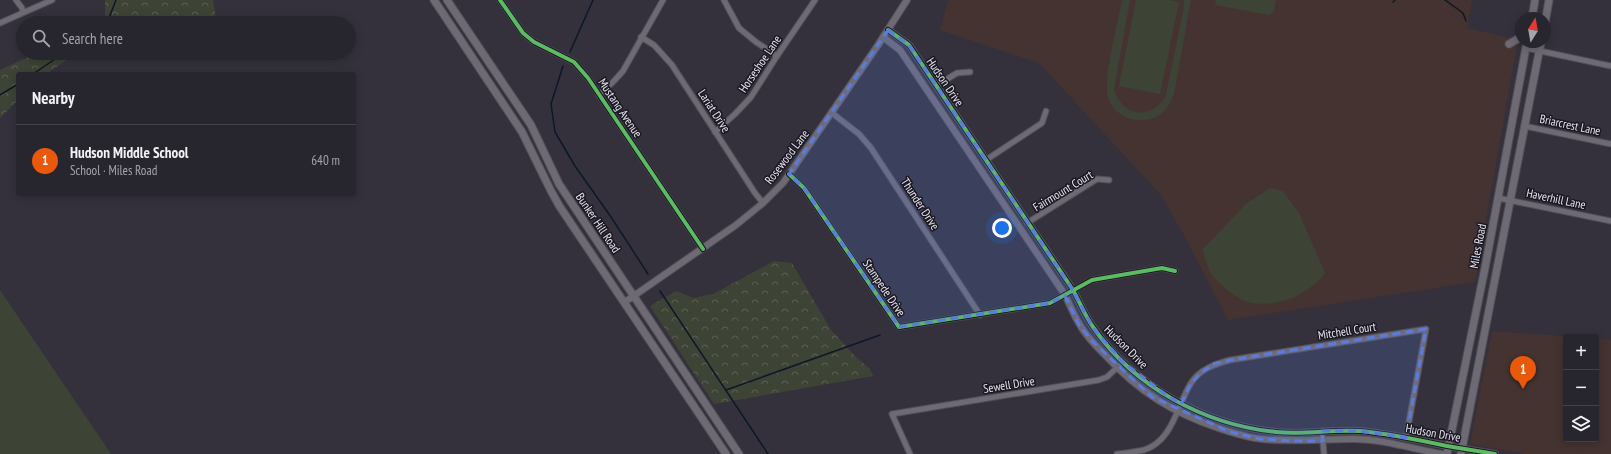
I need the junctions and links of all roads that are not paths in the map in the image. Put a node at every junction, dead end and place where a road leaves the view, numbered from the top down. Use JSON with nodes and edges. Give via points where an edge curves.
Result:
{"nodes":[{"id":1,"x":16,"y":0,"type":"edge"},
{"id":2,"x":52,"y":0,"type":"edge"},
{"id":3,"x":434,"y":0,"type":"edge"},
{"id":4,"x":447,"y":0,"type":"edge"},
{"id":5,"x":500,"y":0,"type":"edge"},
{"id":6,"x":663,"y":0,"type":"edge"},
{"id":7,"x":724,"y":0,"type":"edge"},
{"id":8,"x":815,"y":0,"type":"edge"},
{"id":9,"x":907,"y":0,"type":"edge"},
{"id":10,"x":1535,"y":0,"type":"edge"},
{"id":11,"x":1550,"y":0,"type":"edge"},
{"id":12,"x":23,"y":12,"type":"junction"},
{"id":13,"x":1533,"y":12,"type":"edge"},
{"id":14,"x":1547,"y":12,"type":"edge"},
{"id":15,"x":0,"y":23,"type":"edge"},
{"id":16,"x":888,"y":30,"type":"junction"},
{"id":17,"x":641,"y":37,"type":"junction"},
{"id":18,"x":883,"y":37,"type":"junction"},
{"id":19,"x":1515,"y":40,"type":"edge"},
{"id":20,"x":1509,"y":44,"type":"dead end"},
{"id":21,"x":1526,"y":48,"type":"edge"},
{"id":22,"x":1533,"y":48,"type":"edge"},
{"id":23,"x":1540,"y":48,"type":"edge"},
{"id":24,"x":1539,"y":51,"type":"junction"},
{"id":25,"x":777,"y":56,"type":"junction"},
{"id":26,"x":1611,"y":66,"type":"edge"},
{"id":27,"x":970,"y":72,"type":"dead end"},
{"id":28,"x":936,"y":86,"type":"junction"},
{"id":29,"x":600,"y":95,"type":"junction"},
{"id":30,"x":1046,"y":111,"type":"dead end"},
{"id":31,"x":832,"y":113,"type":"junction"},
{"id":32,"x":1524,"y":126,"type":"junction"},
{"id":33,"x":715,"y":132,"type":"junction"},
{"id":34,"x":1611,"y":144,"type":"edge"},
{"id":35,"x":986,"y":160,"type":"junction"},
{"id":36,"x":789,"y":174,"type":"junction"},
{"id":37,"x":1109,"y":180,"type":"dead end"},
{"id":38,"x":1498,"y":198,"type":"junction"},
{"id":39,"x":1510,"y":200,"type":"junction"},
{"id":40,"x":763,"y":203,"type":"junction"},
{"id":41,"x":1611,"y":221,"type":"edge"},
{"id":42,"x":1027,"y":223,"type":"junction"},
{"id":43,"x":703,"y":249,"type":"junction"},
{"id":44,"x":1175,"y":271,"type":"dead end"},
{"id":45,"x":1073,"y":290,"type":"junction"},
{"id":46,"x":1065,"y":295,"type":"junction"},
{"id":47,"x":634,"y":297,"type":"junction"},
{"id":48,"x":625,"y":302,"type":"junction"},
{"id":49,"x":980,"y":315,"type":"junction"},
{"id":50,"x":1470,"y":342,"type":"junction"},
{"id":51,"x":1483,"y":345,"type":"junction"},
{"id":52,"x":1123,"y":362,"type":"junction"},
{"id":53,"x":1117,"y":368,"type":"junction"},
{"id":54,"x":1181,"y":403,"type":"junction"},
{"id":55,"x":1178,"y":411,"type":"junction"},
{"id":56,"x":1322,"y":431,"type":"junction"},
{"id":57,"x":1406,"y":438,"type":"junction"},
{"id":58,"x":1323,"y":441,"type":"junction"},
{"id":59,"x":1448,"y":450,"type":"edge"},
{"id":60,"x":1462,"y":451,"type":"edge"},
{"id":61,"x":726,"y":454,"type":"edge"},
{"id":62,"x":739,"y":454,"type":"edge"},
{"id":63,"x":910,"y":454,"type":"edge"},
{"id":64,"x":1117,"y":454,"type":"edge"},
{"id":65,"x":1324,"y":454,"type":"edge"},
{"id":66,"x":1442,"y":454,"type":"edge"},
{"id":67,"x":1495,"y":454,"type":"edge"}],
"edges":[{"from":1,"to":12,"type":"street"},
{"from":2,"to":12,"type":"street"},
{"from":3,"to":48,"type":"main road","name":"Bunker Hill Road","via":[[522,132],[551,191]]},
{"from":4,"to":47,"type":"main road","name":"Bunker Hill Road","via":[[530,125],[559,184]]},
{"from":5,"to":29,"type":"street","name":"Mustang Avenue","via":[[523,32],[534,42],[574,62]]},
{"from":6,"to":17,"type":"street"},
{"from":7,"to":25,"type":"street","via":[[738,28]]},
{"from":8,"to":25,"type":"street","name":"Horseshoe Lane"},
{"from":9,"to":16,"type":"street","name":"Rosewood Lane"},
{"from":10,"to":13,"type":"main road"},
{"from":11,"to":14,"type":"main road"},
{"from":12,"to":15,"type":"street"},
{"from":16,"to":18,"type":"street","name":"Rosewood Lane"},
{"from":16,"to":28,"type":"street","name":"Hudson Drive","via":[[909,45]]},
{"from":17,"to":29,"type":"street","via":[[623,71]]},
{"from":17,"to":33,"type":"street","name":"Lariat Drive","via":[[654,44],[672,65]]},
{"from":18,"to":31,"type":"street","name":"Rosewood Lane"},
{"from":18,"to":46,"type":"street","name":"Hudson Drive","via":[[900,50]]},
{"from":19,"to":20,"type":"main road"},
{"from":21,"to":38,"type":"main road","name":"Miles Road"},
{"from":22,"to":24,"type":"street"},
{"from":23,"to":24,"type":"main road","name":"Miles Road"},
{"from":24,"to":26,"type":"street"},
{"from":24,"to":32,"type":"main road","name":"Miles Road"},
{"from":25,"to":33,"type":"street","name":"Horseshoe Lane","via":[[752,97]]},
{"from":27,"to":28,"type":"street","via":[[957,73]]},
{"from":28,"to":35,"type":"street","name":"Hudson Drive"},
{"from":29,"to":43,"type":"street","name":"Mustang Avenue"},
{"from":30,"to":35,"type":"street","via":[[1042,123]]},
{"from":31,"to":36,"type":"street","name":"Rosewood Lane"},
{"from":31,"to":49,"type":"street","name":"Thunder Drive","via":[[859,134],[871,148]]},
{"from":32,"to":34,"type":"street","name":"Briarcrest Lane"},
{"from":32,"to":39,"type":"main road","name":"Miles Road"},
{"from":33,"to":40,"type":"street","name":"Lariat Drive"},
{"from":35,"to":42,"type":"street","name":"Hudson Drive"},
{"from":36,"to":40,"type":"street","name":"Rosewood Lane"},
{"from":36,"to":49,"type":"street","name":"Stampede Drive","via":[[804,188],[899,327]]},
{"from":37,"to":42,"type":"street","name":"Fairmount Court","via":[[1098,179]]},
{"from":38,"to":39,"type":"street","name":"Haverhill Lane"},
{"from":38,"to":50,"type":"main road","name":"Miles Road"},
{"from":39,"to":41,"type":"street","name":"Haverhill Lane"},
{"from":39,"to":51,"type":"main road","name":"Miles Road"},
{"from":40,"to":43,"type":"street","name":"Rosewood Lane"},
{"from":42,"to":45,"type":"street","name":"Hudson Drive"},
{"from":43,"to":47,"type":"street","name":"Rosewood Lane"},
{"from":44,"to":45,"type":"street","name":"Stampede Drive","via":[[1162,268],[1092,280]]},
{"from":45,"to":46,"type":"street","name":"Stampede Drive"},
{"from":45,"to":52,"type":"street","name":"Hudson Drive","via":[[1093,328]]},
{"from":46,"to":49,"type":"street","name":"Stampede Drive","via":[[1050,303]]},
{"from":46,"to":53,"type":"street","name":"Hudson Drive","via":[[1079,325]]},
{"from":47,"to":48,"type":"street","name":"Rosewood Lane"},
{"from":47,"to":62,"type":"main road","name":"Bunker Hill Road"},
{"from":48,"to":61,"type":"main road","name":"Bunker Hill Road"},
{"from":50,"to":51,"type":"main road"},
{"from":50,"to":59,"type":"main road","name":"Miles Road"},
{"from":51,"to":60,"type":"main road","name":"Miles Road"},
{"from":52,"to":53,"type":"street","name":"Sewell Drive"},
{"from":52,"to":54,"type":"street","name":"Hudson Drive","via":[[1159,391]]},
{"from":53,"to":55,"type":"street","name":"Hudson Drive","via":[[1148,394]]},
{"from":53,"to":63,"type":"street","name":"Sewell Drive","via":[[1107,376],[1086,382],[892,414]]},
{"from":54,"to":55,"type":"street"},
{"from":54,"to":56,"type":"street","name":"Hudson Drive","via":[[1216,419],[1249,428],[1277,432]]},
{"from":54,"to":57,"type":"street","name":"Mitchell Court","via":[[1191,383],[1213,364],[1426,329]]},
{"from":55,"to":58,"type":"street","name":"Hudson Drive","via":[[1212,426],[1260,439]]},
{"from":55,"to":64,"type":"street","via":[[1169,430],[1155,443],[1145,449]]},
{"from":56,"to":57,"type":"street","name":"Hudson Drive","via":[[1360,431]]},
{"from":56,"to":58,"type":"street"},
{"from":57,"to":59,"type":"street","name":"Hudson Drive"},
{"from":58,"to":65,"type":"street"},
{"from":58,"to":66,"type":"street","name":"Hudson Drive","via":[[1375,441]]},
{"from":59,"to":60,"type":"street","name":"Hudson Drive"},
{"from":60,"to":67,"type":"street","name":"Hudson Drive"}]}
